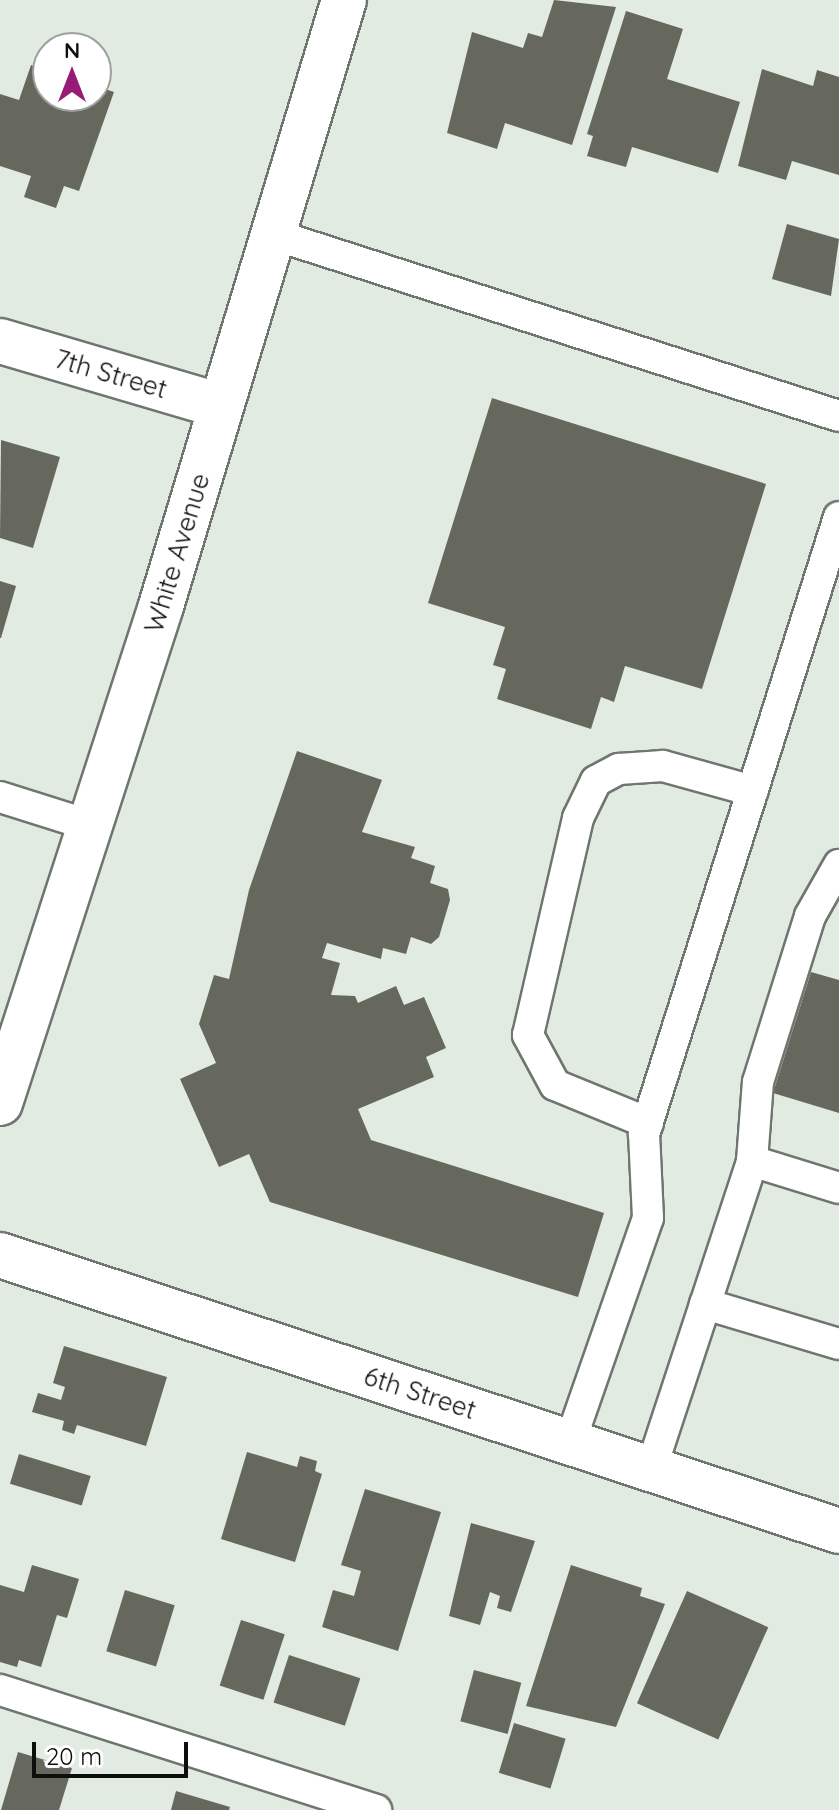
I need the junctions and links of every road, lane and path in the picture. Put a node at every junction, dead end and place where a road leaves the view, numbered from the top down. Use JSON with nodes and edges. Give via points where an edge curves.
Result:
{"nodes":[{"id":1,"x":344,"y":0,"type":"edge"},
{"id":2,"x":272,"y":234,"type":"junction"},
{"id":3,"x":0,"y":341,"type":"edge"},
{"id":4,"x":221,"y":406,"type":"junction"},
{"id":5,"x":839,"y":416,"type":"edge"},
{"id":6,"x":839,"y":517,"type":"edge"},
{"id":7,"x":753,"y":791,"type":"junction"},
{"id":8,"x":0,"y":797,"type":"edge"},
{"id":9,"x":89,"y":825,"type":"junction"},
{"id":10,"x":839,"y":865,"type":"edge"},
{"id":11,"x":0,"y":1103,"type":"edge"},
{"id":12,"x":648,"y":1123,"type":"junction"},
{"id":13,"x":752,"y":1161,"type":"junction"},
{"id":14,"x":839,"y":1188,"type":"edge"},
{"id":15,"x":0,"y":1255,"type":"edge"},
{"id":16,"x":705,"y":1304,"type":"junction"},
{"id":17,"x":839,"y":1344,"type":"edge"},
{"id":18,"x":570,"y":1442,"type":"junction"},
{"id":19,"x":651,"y":1469,"type":"junction"},
{"id":20,"x":839,"y":1531,"type":"edge"},
{"id":21,"x":0,"y":1690,"type":"edge"},
{"id":22,"x":376,"y":1810,"type":"edge"}],
"edges":[{"from":1,"to":2,"type":"main road","name":"White Avenue"},
{"from":2,"to":4,"type":"main road","name":"White Avenue"},
{"from":2,"to":5,"type":"lane"},
{"from":3,"to":4,"type":"main road","name":"7th Street"},
{"from":4,"to":9,"type":"main road","name":"White Avenue"},
{"from":6,"to":7,"type":"lane"},
{"from":7,"to":12,"type":"lane"},
{"from":7,"to":12,"type":"lane","via":[[663,766],[619,769],[596,781],[578,818],[528,1035],[555,1085]]},
{"from":8,"to":9,"type":"lane"},
{"from":9,"to":11,"type":"main road","name":"White Avenue"},
{"from":10,"to":13,"type":"lane","via":[[810,916],[758,1082]]},
{"from":12,"to":18,"type":"lane","via":[[648,1218]]},
{"from":13,"to":14,"type":"lane"},
{"from":13,"to":16,"type":"lane"},
{"from":15,"to":18,"type":"main road","name":"6th Street"},
{"from":16,"to":17,"type":"lane"},
{"from":16,"to":19,"type":"lane"},
{"from":18,"to":19,"type":"main road","name":"6th Street"},
{"from":19,"to":20,"type":"main road","name":"6th Street"},
{"from":21,"to":22,"type":"lane"}]}
